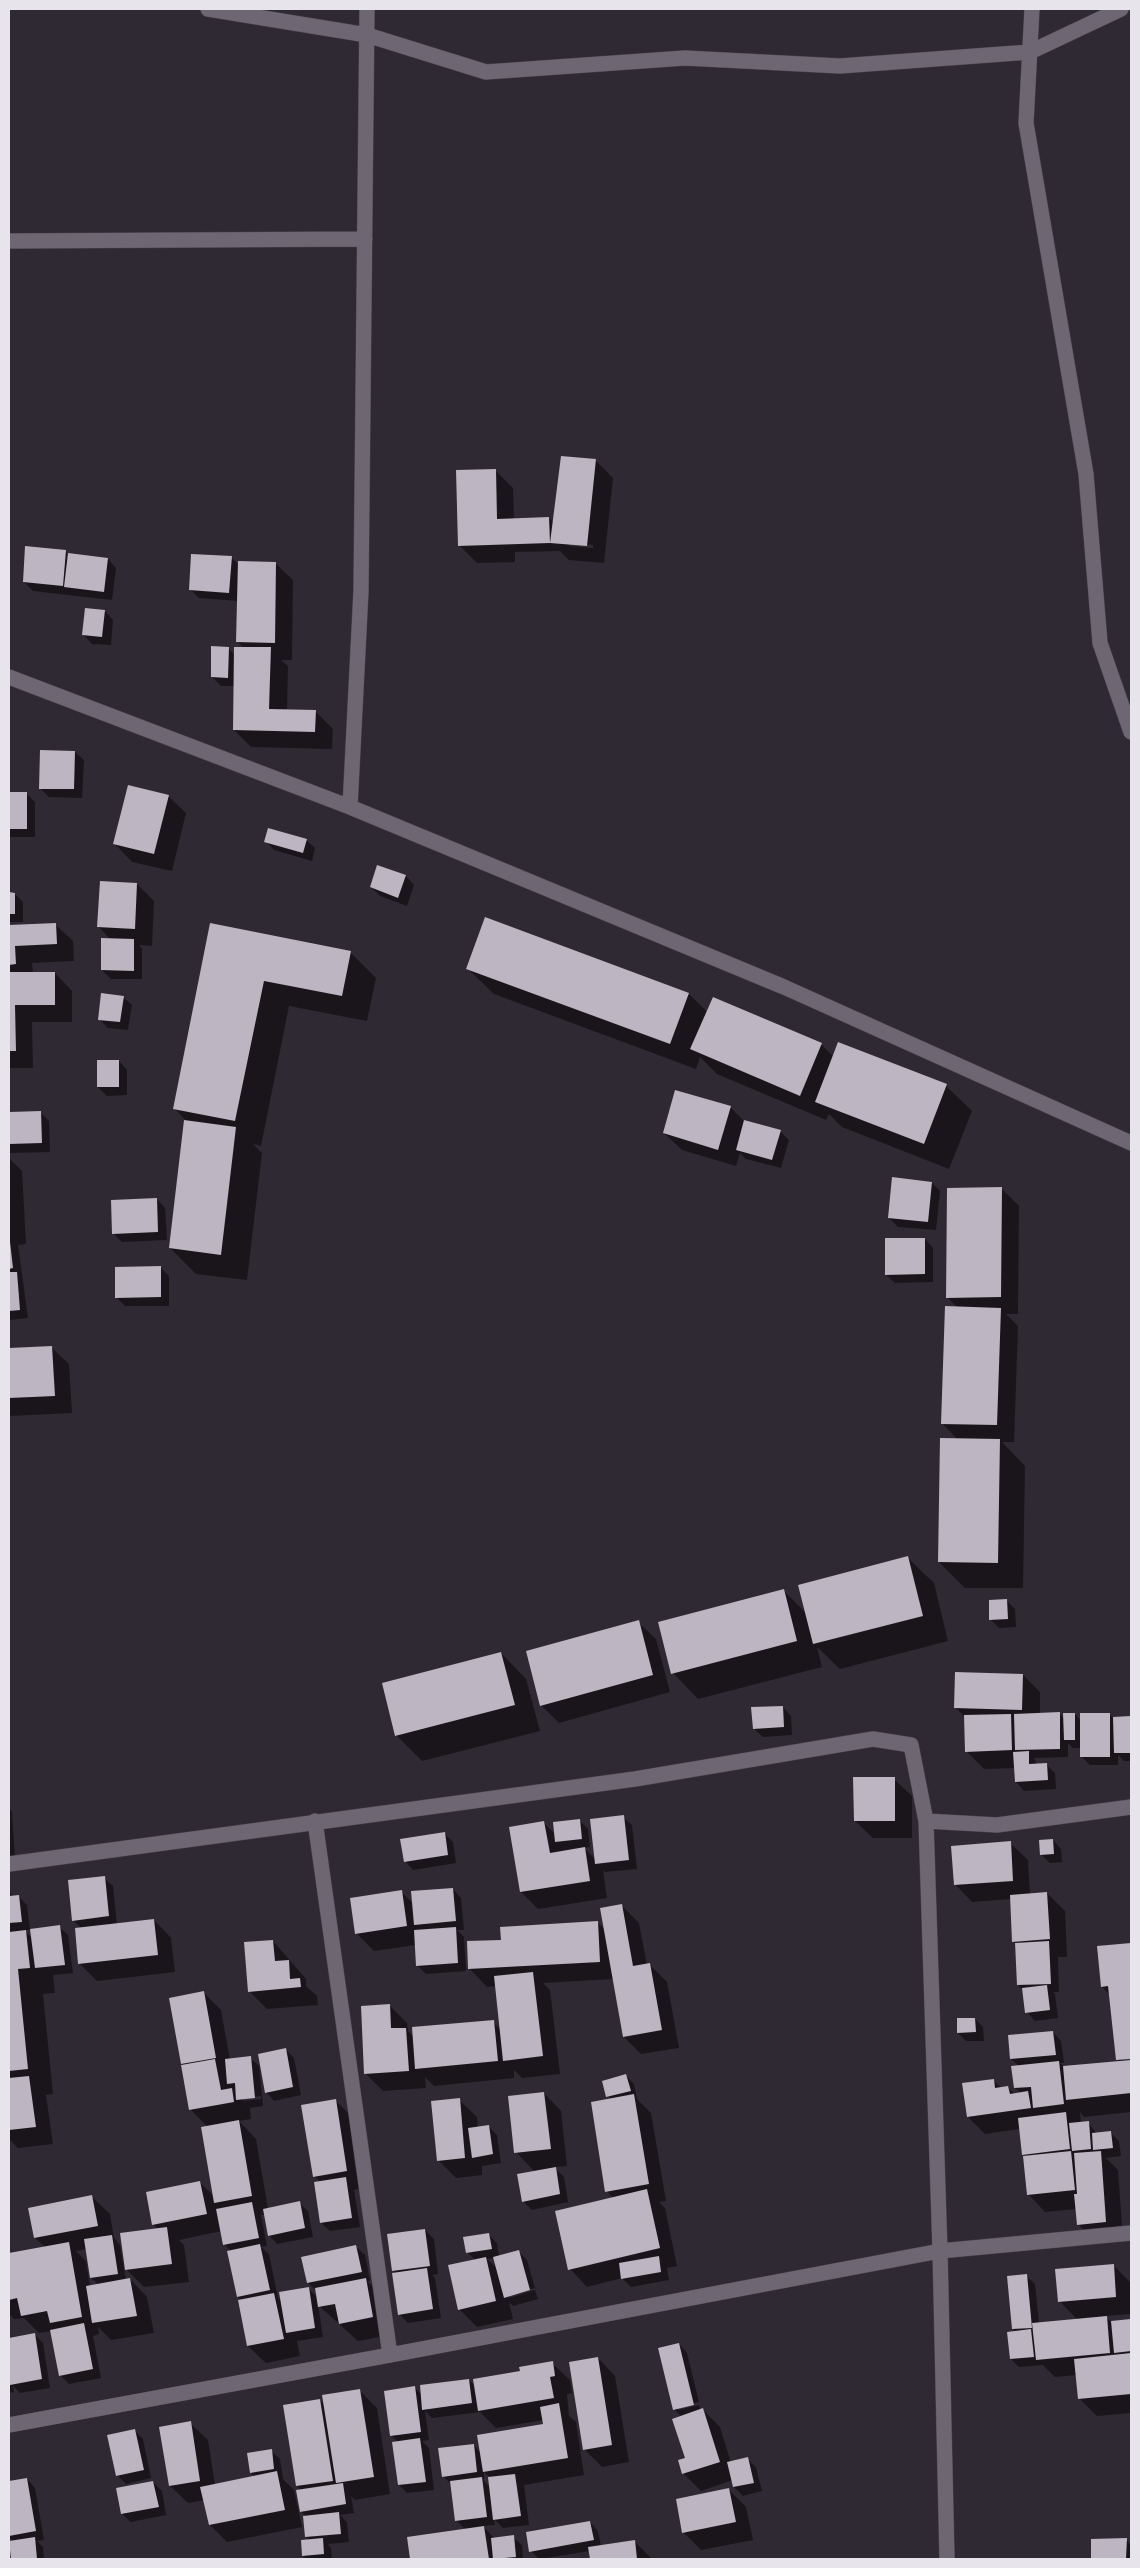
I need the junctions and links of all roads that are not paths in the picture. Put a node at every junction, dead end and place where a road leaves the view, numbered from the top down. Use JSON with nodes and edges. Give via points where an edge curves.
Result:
{"nodes":[{"id":1,"x":208,"y":9,"type":"edge"},
{"id":2,"x":367,"y":9,"type":"edge"},
{"id":3,"x":1032,"y":9,"type":"edge"},
{"id":4,"x":1121,"y":9,"type":"edge"},
{"id":5,"x":367,"y":35,"type":"junction"},
{"id":6,"x":1030,"y":52,"type":"junction"},
{"id":7,"x":365,"y":239,"type":"junction"},
{"id":8,"x":9,"y":241,"type":"edge"},
{"id":9,"x":9,"y":677,"type":"edge"},
{"id":10,"x":1131,"y":732,"type":"edge"},
{"id":11,"x":350,"y":807,"type":"junction"},
{"id":12,"x":1131,"y":1143,"type":"edge"},
{"id":13,"x":1131,"y":1807,"type":"edge"},
{"id":14,"x":315,"y":1821,"type":"junction"},
{"id":15,"x":926,"y":1821,"type":"junction"},
{"id":16,"x":9,"y":1864,"type":"edge"},
{"id":17,"x":1131,"y":2233,"type":"edge"},
{"id":18,"x":940,"y":2250,"type":"junction"},
{"id":19,"x":390,"y":2355,"type":"junction"},
{"id":20,"x":9,"y":2425,"type":"edge"},
{"id":21,"x":947,"y":2559,"type":"edge"}],
"edges":[{"from":1,"to":5,"type":"street"},
{"from":2,"to":5,"type":"street"},
{"from":3,"to":6,"type":"street"},
{"from":4,"to":6,"type":"street"},
{"from":5,"to":6,"type":"street","via":[[486,72],[685,58],[840,66]]},
{"from":5,"to":7,"type":"street"},
{"from":6,"to":10,"type":"street","via":[[1026,123],[1086,474],[1100,643]]},
{"from":7,"to":8,"type":"street"},
{"from":7,"to":11,"type":"street","via":[[362,591]]},
{"from":9,"to":11,"type":"street"},
{"from":11,"to":12,"type":"street","via":[[784,987]]},
{"from":13,"to":15,"type":"street","via":[[997,1825]]},
{"from":14,"to":15,"type":"street","via":[[635,1779],[873,1739],[911,1745]]},
{"from":14,"to":16,"type":"street"},
{"from":14,"to":19,"type":"street"},
{"from":15,"to":18,"type":"street"},
{"from":17,"to":18,"type":"street"},
{"from":18,"to":19,"type":"street"},
{"from":18,"to":21,"type":"street"},
{"from":19,"to":20,"type":"street"}]}
